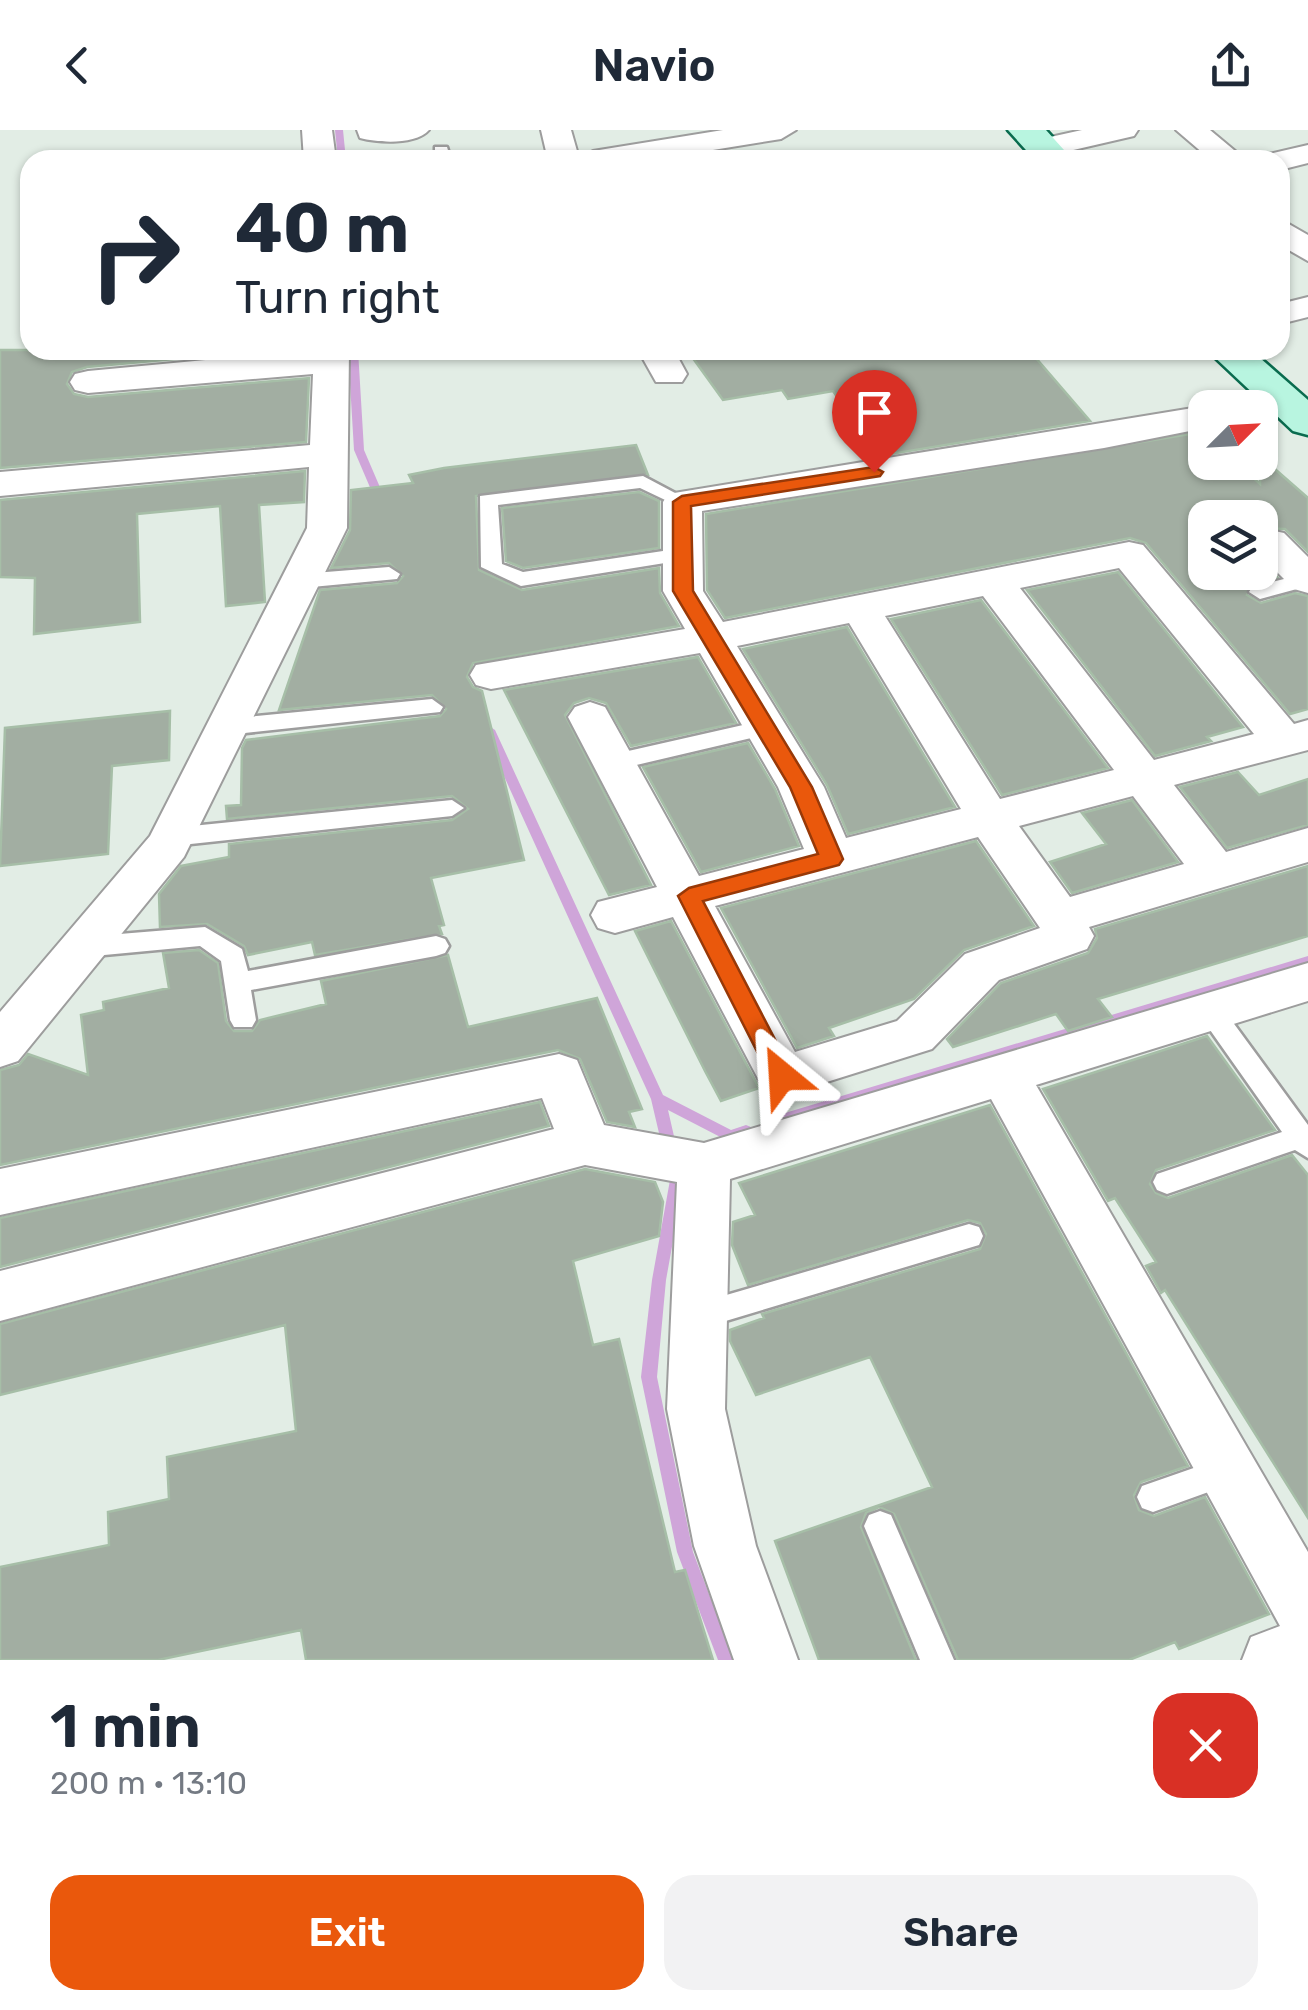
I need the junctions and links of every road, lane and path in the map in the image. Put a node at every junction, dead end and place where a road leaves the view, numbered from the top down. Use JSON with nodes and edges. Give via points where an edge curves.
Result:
{"nodes":[{"id":1,"x":414,"y":130,"type":"edge"},
{"id":2,"x":781,"y":130,"type":"edge"},
{"id":3,"x":1123,"y":130,"type":"edge"},
{"id":4,"x":1191,"y":130,"type":"edge"},
{"id":5,"x":372,"y":132,"type":"edge"},
{"id":6,"x":656,"y":150,"type":"edge"},
{"id":7,"x":1036,"y":150,"type":"edge"},
{"id":8,"x":1217,"y":150,"type":"edge"},
{"id":9,"x":294,"y":360,"type":"edge"},
{"id":10,"x":331,"y":360,"type":"edge"},
{"id":11,"x":1238,"y":360,"type":"edge"},
{"id":12,"x":88,"y":382,"type":"dead end"},
{"id":13,"x":1289,"y":410,"type":"edge"},
{"id":14,"x":1188,"y":420,"type":"edge"},
{"id":15,"x":332,"y":454,"type":"junction"},
{"id":16,"x":0,"y":484,"type":"edge"},
{"id":17,"x":682,"y":502,"type":"junction"},
{"id":18,"x":1278,"y":550,"type":"edge"},
{"id":19,"x":683,"y":554,"type":"junction"},
{"id":20,"x":389,"y":574,"type":"dead end"},
{"id":21,"x":1307,"y":580,"type":"edge"},
{"id":22,"x":994,"y":581,"type":"junction"},
{"id":23,"x":300,"y":582,"type":"junction"},
{"id":24,"x":1260,"y":592,"type":"dead end"},
{"id":25,"x":860,"y":608,"type":"junction"},
{"id":26,"x":711,"y":638,"type":"junction"},
{"id":27,"x":492,"y":676,"type":"dead end"},
{"id":28,"x":432,"y":706,"type":"dead end"},
{"id":29,"x":590,"y":717,"type":"dead end"},
{"id":30,"x":228,"y":727,"type":"junction"},
{"id":31,"x":766,"y":728,"type":"junction"},
{"id":32,"x":1296,"y":738,"type":"edge"},
{"id":33,"x":615,"y":762,"type":"junction"},
{"id":34,"x":1141,"y":778,"type":"junction"},
{"id":35,"x":452,"y":808,"type":"dead end"},
{"id":36,"x":990,"y":818,"type":"junction"},
{"id":37,"x":172,"y":836,"type":"junction"},
{"id":38,"x":1308,"y":845,"type":"edge"},
{"id":39,"x":832,"y":859,"type":"junction"},
{"id":40,"x":1216,"y":872,"type":"junction"},
{"id":41,"x":689,"y":896,"type":"junction"},
{"id":42,"x":615,"y":916,"type":"dead end"},
{"id":43,"x":1060,"y":918,"type":"junction"},
{"id":44,"x":436,"y":946,"type":"dead end"},
{"id":45,"x":83,"y":947,"type":"junction"},
{"id":46,"x":1308,"y":982,"type":"edge"},
{"id":47,"x":237,"y":983,"type":"junction"},
{"id":48,"x":1212,"y":1012,"type":"junction"},
{"id":49,"x":243,"y":1020,"type":"dead end"},
{"id":50,"x":0,"y":1047,"type":"edge"},
{"id":51,"x":1006,"y":1076,"type":"junction"},
{"id":52,"x":1304,"y":1142,"type":"edge"},
{"id":53,"x":585,"y":1144,"type":"junction"},
{"id":54,"x":704,"y":1164,"type":"junction"},
{"id":55,"x":1167,"y":1182,"type":"dead end"},
{"id":56,"x":0,"y":1192,"type":"edge"},
{"id":57,"x":969,"y":1236,"type":"dead end"},
{"id":58,"x":0,"y":1296,"type":"edge"},
{"id":59,"x":699,"y":1316,"type":"junction"},
{"id":60,"x":1228,"y":1471,"type":"junction"},
{"id":61,"x":1153,"y":1497,"type":"dead end"},
{"id":62,"x":880,"y":1526,"type":"dead end"},
{"id":63,"x":1308,"y":1614,"type":"edge"},
{"id":64,"x":1308,"y":1648,"type":"edge"},
{"id":65,"x":766,"y":1660,"type":"edge"},
{"id":66,"x":937,"y":1660,"type":"edge"},
{"id":67,"x":1274,"y":1660,"type":"edge"}],
"edges":[{"from":1,"to":5,"type":"street"},
{"from":2,"to":6,"type":"street"},
{"from":3,"to":7,"type":"street"},
{"from":4,"to":8,"type":"street"},
{"from":9,"to":12,"type":"street"},
{"from":10,"to":15,"type":"street"},
{"from":11,"to":13,"type":"street"},
{"from":14,"to":17,"type":"street"},
{"from":15,"to":16,"type":"street"},
{"from":15,"to":23,"type":"street","via":[[327,528]]},
{"from":17,"to":19,"type":"street"},
{"from":17,"to":19,"type":"lane","via":[[643,482],[487,500],[492,567],[521,580]]},
{"from":18,"to":21,"type":"street"},
{"from":19,"to":26,"type":"street","via":[[683,591]]},
{"from":20,"to":23,"type":"lane"},
{"from":21,"to":24,"type":"lane"},
{"from":22,"to":25,"type":"street"},
{"from":22,"to":32,"type":"street","via":[[1128,554]]},
{"from":22,"to":34,"type":"street"},
{"from":23,"to":30,"type":"street"},
{"from":25,"to":26,"type":"street"},
{"from":25,"to":36,"type":"street"},
{"from":26,"to":27,"type":"street"},
{"from":26,"to":31,"type":"street"},
{"from":28,"to":30,"type":"lane"},
{"from":29,"to":33,"type":"street"},
{"from":30,"to":37,"type":"street"},
{"from":31,"to":33,"type":"lane"},
{"from":31,"to":39,"type":"street"},
{"from":32,"to":34,"type":"street"},
{"from":33,"to":41,"type":"street"},
{"from":34,"to":36,"type":"street"},
{"from":34,"to":40,"type":"street"},
{"from":35,"to":37,"type":"lane"},
{"from":36,"to":39,"type":"street"},
{"from":36,"to":43,"type":"street"},
{"from":37,"to":45,"type":"street"},
{"from":38,"to":40,"type":"street"},
{"from":39,"to":41,"type":"street"},
{"from":40,"to":43,"type":"street"},
{"from":41,"to":42,"type":"street"},
{"from":41,"to":43,"type":"street","via":[[782,1076],[914,1035],[982,967],[1070,936]]},
{"from":44,"to":47,"type":"lane"},
{"from":45,"to":47,"type":"lane","via":[[205,936],[233,956]]},
{"from":45,"to":50,"type":"street"},
{"from":46,"to":48,"type":"street"},
{"from":47,"to":49,"type":"lane"},
{"from":48,"to":51,"type":"street"},
{"from":48,"to":52,"type":"lane"},
{"from":51,"to":54,"type":"street"},
{"from":51,"to":60,"type":"street"},
{"from":52,"to":55,"type":"lane"},
{"from":53,"to":54,"type":"street"},
{"from":53,"to":56,"type":"street","via":[[559,1074]]},
{"from":53,"to":58,"type":"street"},
{"from":54,"to":59,"type":"street"},
{"from":57,"to":59,"type":"lane"},
{"from":59,"to":65,"type":"street","via":[[696,1409],[725,1546]]},
{"from":60,"to":61,"type":"lane"},
{"from":60,"to":63,"type":"street"},
{"from":62,"to":66,"type":"lane"},
{"from":64,"to":67,"type":"street"}]}
